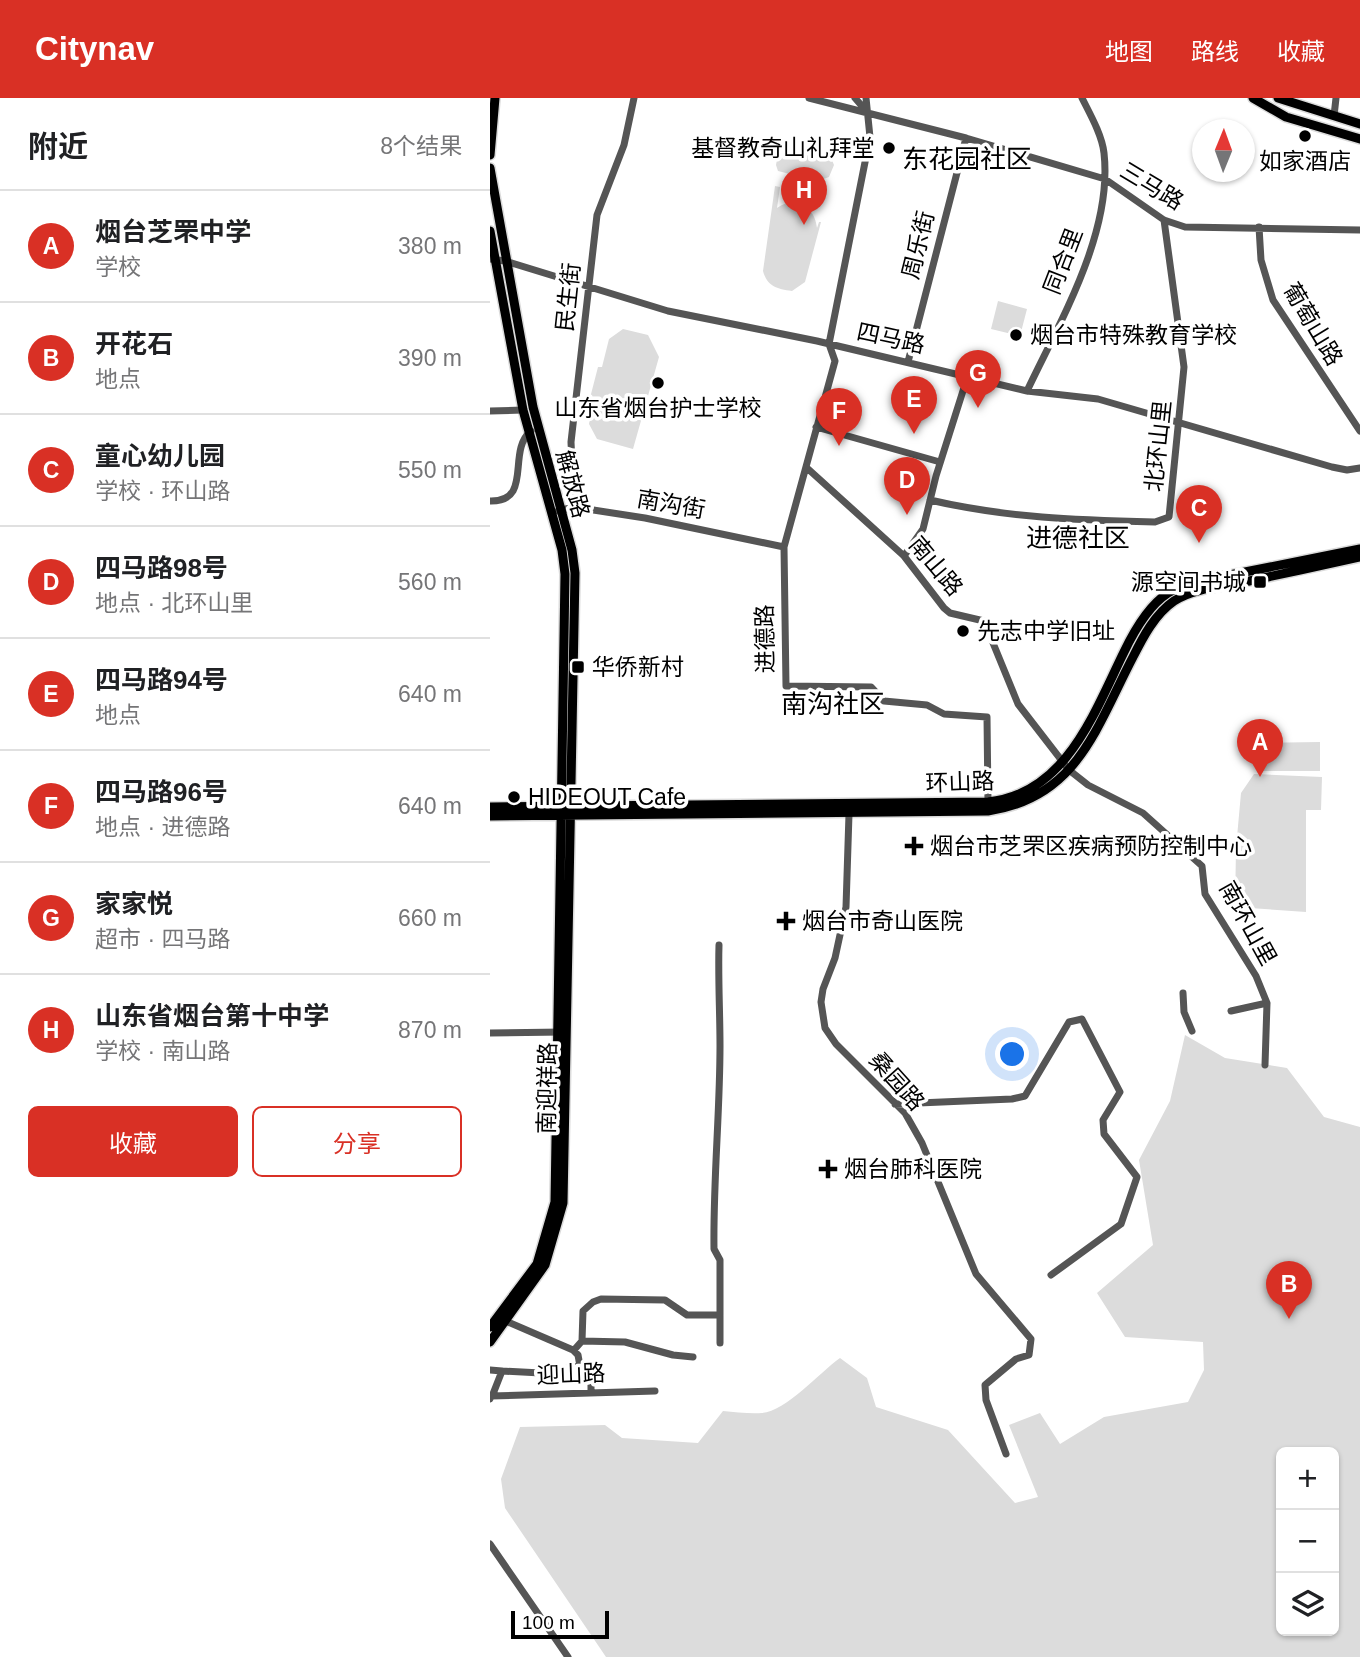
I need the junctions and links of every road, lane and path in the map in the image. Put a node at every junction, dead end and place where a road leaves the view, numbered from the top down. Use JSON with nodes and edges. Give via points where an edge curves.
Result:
{"nodes":[{"id":1,"x":495,"y":98,"type":"edge"},
{"id":2,"x":634,"y":98,"type":"edge"},
{"id":3,"x":809,"y":98,"type":"edge"},
{"id":4,"x":855,"y":98,"type":"edge"},
{"id":5,"x":866,"y":98,"type":"edge"},
{"id":6,"x":1082,"y":98,"type":"edge"},
{"id":7,"x":1253,"y":98,"type":"edge"},
{"id":8,"x":1278,"y":98,"type":"edge"},
{"id":9,"x":1336,"y":98,"type":"edge"},
{"id":10,"x":869,"y":114,"type":"junction"},
{"id":11,"x":1334,"y":116,"type":"junction"},
{"id":12,"x":1360,"y":124,"type":"edge"},
{"id":13,"x":966,"y":138,"type":"junction"},
{"id":14,"x":1360,"y":139,"type":"edge"},
{"id":15,"x":490,"y":155,"type":"edge"},
{"id":16,"x":490,"y":168,"type":"edge"},
{"id":17,"x":1105,"y":179,"type":"junction"},
{"id":18,"x":1164,"y":220,"type":"junction"},
{"id":19,"x":1259,"y":227,"type":"junction"},
{"id":20,"x":1360,"y":230,"type":"edge"},
{"id":21,"x":490,"y":231,"type":"edge"},
{"id":22,"x":492,"y":259,"type":"edge"},
{"id":23,"x":505,"y":261,"type":"junction"},
{"id":24,"x":588,"y":289,"type":"junction"},
{"id":25,"x":829,"y":344,"type":"junction"},
{"id":26,"x":908,"y":362,"type":"junction"},
{"id":27,"x":968,"y":375,"type":"junction"},
{"id":28,"x":1027,"y":391,"type":"junction"},
{"id":29,"x":523,"y":410,"type":"junction"},
{"id":30,"x":490,"y":411,"type":"edge"},
{"id":31,"x":1177,"y":420,"type":"junction"},
{"id":32,"x":816,"y":428,"type":"junction"},
{"id":33,"x":538,"y":429,"type":"junction"},
{"id":34,"x":1360,"y":431,"type":"edge"},
{"id":35,"x":528,"y":432,"type":"junction"},
{"id":36,"x":940,"y":462,"type":"junction"},
{"id":37,"x":807,"y":468,"type":"junction"},
{"id":38,"x":1360,"y":468,"type":"edge"},
{"id":39,"x":930,"y":500,"type":"junction"},
{"id":40,"x":490,"y":501,"type":"edge"},
{"id":41,"x":574,"y":507,"type":"junction"},
{"id":42,"x":556,"y":512,"type":"junction"},
{"id":43,"x":784,"y":547,"type":"junction"},
{"id":44,"x":1360,"y":549,"type":"edge"},
{"id":45,"x":904,"y":556,"type":"junction"},
{"id":46,"x":1360,"y":557,"type":"edge"},
{"id":47,"x":1066,"y":766,"type":"junction"},
{"id":48,"x":988,"y":802,"type":"junction"},
{"id":49,"x":490,"y":807,"type":"edge"},
{"id":50,"x":567,"y":810,"type":"junction"},
{"id":51,"x":849,"y":814,"type":"junction"},
{"id":52,"x":490,"y":816,"type":"edge"},
{"id":53,"x":719,"y":944,"type":"dead end"},
{"id":54,"x":1183,"y":993,"type":"dead end"},
{"id":55,"x":1267,"y":1003,"type":"junction"},
{"id":56,"x":1231,"y":1012,"type":"dead end"},
{"id":57,"x":1192,"y":1031,"type":"dead end"},
{"id":58,"x":564,"y":1032,"type":"junction"},
{"id":59,"x":490,"y":1033,"type":"edge"},
{"id":60,"x":1265,"y":1065,"type":"dead end"},
{"id":61,"x":895,"y":1104,"type":"junction"},
{"id":62,"x":1051,"y":1275,"type":"dead end"},
{"id":63,"x":720,"y":1315,"type":"junction"},
{"id":64,"x":501,"y":1319,"type":"junction"},
{"id":65,"x":490,"y":1327,"type":"edge"},
{"id":66,"x":582,"y":1341,"type":"junction"},
{"id":67,"x":490,"y":1342,"type":"edge"},
{"id":68,"x":720,"y":1343,"type":"dead end"},
{"id":69,"x":574,"y":1350,"type":"junction"},
{"id":70,"x":693,"y":1356,"type":"dead end"},
{"id":71,"x":580,"y":1366,"type":"junction"},
{"id":72,"x":490,"y":1370,"type":"edge"},
{"id":73,"x":502,"y":1371,"type":"junction"},
{"id":74,"x":655,"y":1391,"type":"dead end"},
{"id":75,"x":591,"y":1393,"type":"junction"},
{"id":76,"x":491,"y":1396,"type":"edge"},
{"id":77,"x":1006,"y":1454,"type":"dead end"},
{"id":78,"x":490,"y":1544,"type":"edge"},
{"id":79,"x":568,"y":1657,"type":"edge"}],
"edges":[{"from":1,"to":15,"type":"main road"},
{"from":2,"to":24,"type":"street","name":"民生街","via":[[624,145],[597,215]]},
{"from":3,"to":10,"type":"street","name":"三马路"},
{"from":4,"to":10,"type":"street"},
{"from":5,"to":10,"type":"street"},
{"from":6,"to":17,"type":"street","name":"同合里","via":[[1104,151]]},
{"from":7,"to":14,"type":"main road","via":[[1286,117]]},
{"from":8,"to":11,"type":"main road"},
{"from":9,"to":11,"type":"street"},
{"from":10,"to":13,"type":"street","name":"三马路"},
{"from":10,"to":25,"type":"street","via":[[870,137]]},
{"from":11,"to":12,"type":"main road"},
{"from":13,"to":17,"type":"street","name":"三马路"},
{"from":13,"to":26,"type":"street","name":"周乐街"},
{"from":16,"to":23,"type":"main road","name":"解放路"},
{"from":17,"to":18,"type":"street","name":"三马路"},
{"from":17,"to":28,"type":"street","name":"同合里","via":[[1101,214],[1076,286]]},
{"from":18,"to":19,"type":"street","name":"三马路","via":[[1185,226]]},
{"from":18,"to":31,"type":"street","name":"北环山里","via":[[1184,367]]},
{"from":19,"to":20,"type":"street","name":"三马路"},
{"from":19,"to":34,"type":"street","name":"葡萄山路","via":[[1261,260],[1273,300]]},
{"from":21,"to":22,"type":"main road","name":"解放路"},
{"from":22,"to":23,"type":"street","name":"四马路"},
{"from":22,"to":29,"type":"main road","name":"解放路"},
{"from":23,"to":24,"type":"street","name":"四马路"},
{"from":23,"to":33,"type":"main road","name":"解放路"},
{"from":24,"to":25,"type":"street","name":"四马路","via":[[668,311]]},
{"from":24,"to":41,"type":"street","name":"民生街","via":[[571,442]]},
{"from":25,"to":26,"type":"street","name":"四马路"},
{"from":25,"to":32,"type":"street","name":"进德路","via":[[835,361]]},
{"from":26,"to":27,"type":"street","name":"四马路"},
{"from":27,"to":28,"type":"street","name":"四马路"},
{"from":27,"to":36,"type":"street"},
{"from":28,"to":31,"type":"street","name":"四马路","via":[[1098,398]]},
{"from":29,"to":30,"type":"street"},
{"from":29,"to":35,"type":"main road","name":"解放路"},
{"from":31,"to":38,"type":"street","name":"四马路","via":[[1332,467]]},
{"from":31,"to":39,"type":"street","name":"北环山里","via":[[1171,514],[1162,522],[1034,519]]},
{"from":32,"to":36,"type":"street"},
{"from":32,"to":37,"type":"street","name":"进德路"},
{"from":33,"to":35,"type":"street"},
{"from":33,"to":42,"type":"main road","name":"解放路"},
{"from":35,"to":40,"type":"street","via":[[513,495]]},
{"from":35,"to":42,"type":"main road","name":"解放路"},
{"from":36,"to":39,"type":"street"},
{"from":37,"to":43,"type":"street","name":"进德路"},
{"from":37,"to":45,"type":"street","name":"南山路"},
{"from":39,"to":45,"type":"street","via":[[923,529]]},
{"from":41,"to":42,"type":"street","name":"南沟街"},
{"from":41,"to":43,"type":"street","name":"南沟街"},
{"from":42,"to":50,"type":"main road","name":"解放路","via":[[565,574]]},
{"from":43,"to":48,"type":"street","name":"进德路","via":[[786,686],[871,687],[884,701],[928,705],[944,714],[987,717]]},
{"from":44,"to":47,"type":"main road","name":"环山路","via":[[1200,581],[1167,594],[1130,640]]},
{"from":45,"to":47,"type":"street","name":"南山路","via":[[943,608],[988,625],[1018,705]]},
{"from":46,"to":47,"type":"main road","name":"环山路","via":[[1172,602],[1149,628],[1089,743]]},
{"from":47,"to":48,"type":"main road","name":"环山路","via":[[1023,793]]},
{"from":47,"to":51,"type":"main road","name":"环山路","via":[[1044,793],[1000,810]]},
{"from":47,"to":55,"type":"street","name":"南环山里","via":[[1088,785],[1143,813],[1202,866],[1205,894],[1256,976]]},
{"from":48,"to":50,"type":"main road","name":"环山路"},
{"from":49,"to":50,"type":"main road","name":"环山路"},
{"from":50,"to":51,"type":"main road","name":"环山路"},
{"from":50,"to":52,"type":"main road","name":"环山路"},
{"from":50,"to":58,"type":"main road","name":"南迎祥路"},
{"from":51,"to":61,"type":"street","name":"桑园路","via":[[846,907],[823,989],[822,1017],[836,1044]]},
{"from":53,"to":63,"type":"street","via":[[720,1044],[713,1181]]},
{"from":54,"to":57,"type":"street"},
{"from":55,"to":56,"type":"street"},
{"from":55,"to":60,"type":"street"},
{"from":58,"to":59,"type":"street"},
{"from":58,"to":64,"type":"main road","name":"南迎祥路","via":[[549,1232],[537,1264]]},
{"from":61,"to":62,"type":"street","via":[[1025,1096],[1069,1022],[1082,1019],[1120,1092],[1103,1120],[1104,1134],[1137,1177],[1121,1224]]},
{"from":61,"to":77,"type":"street","name":"桑园路","via":[[922,1143],[976,1273],[1031,1339],[1029,1355],[1016,1359],[985,1385]]},
{"from":63,"to":66,"type":"street","via":[[687,1315],[665,1300],[601,1299],[583,1311]]},
{"from":63,"to":68,"type":"street"},
{"from":64,"to":65,"type":"main road","name":"南迎祥路"},
{"from":64,"to":67,"type":"main road","name":"南迎祥路"},
{"from":64,"to":69,"type":"street"},
{"from":66,"to":69,"type":"street"},
{"from":66,"to":70,"type":"street","via":[[625,1342],[673,1356]]},
{"from":69,"to":71,"type":"street"},
{"from":71,"to":73,"type":"street","via":[[541,1373]]},
{"from":71,"to":75,"type":"street","via":[[591,1379]]},
{"from":72,"to":73,"type":"street"},
{"from":73,"to":76,"type":"street"},
{"from":74,"to":75,"type":"street","name":"迎山路"},
{"from":75,"to":76,"type":"street","name":"迎山路"},
{"from":78,"to":79,"type":"street"}]}
